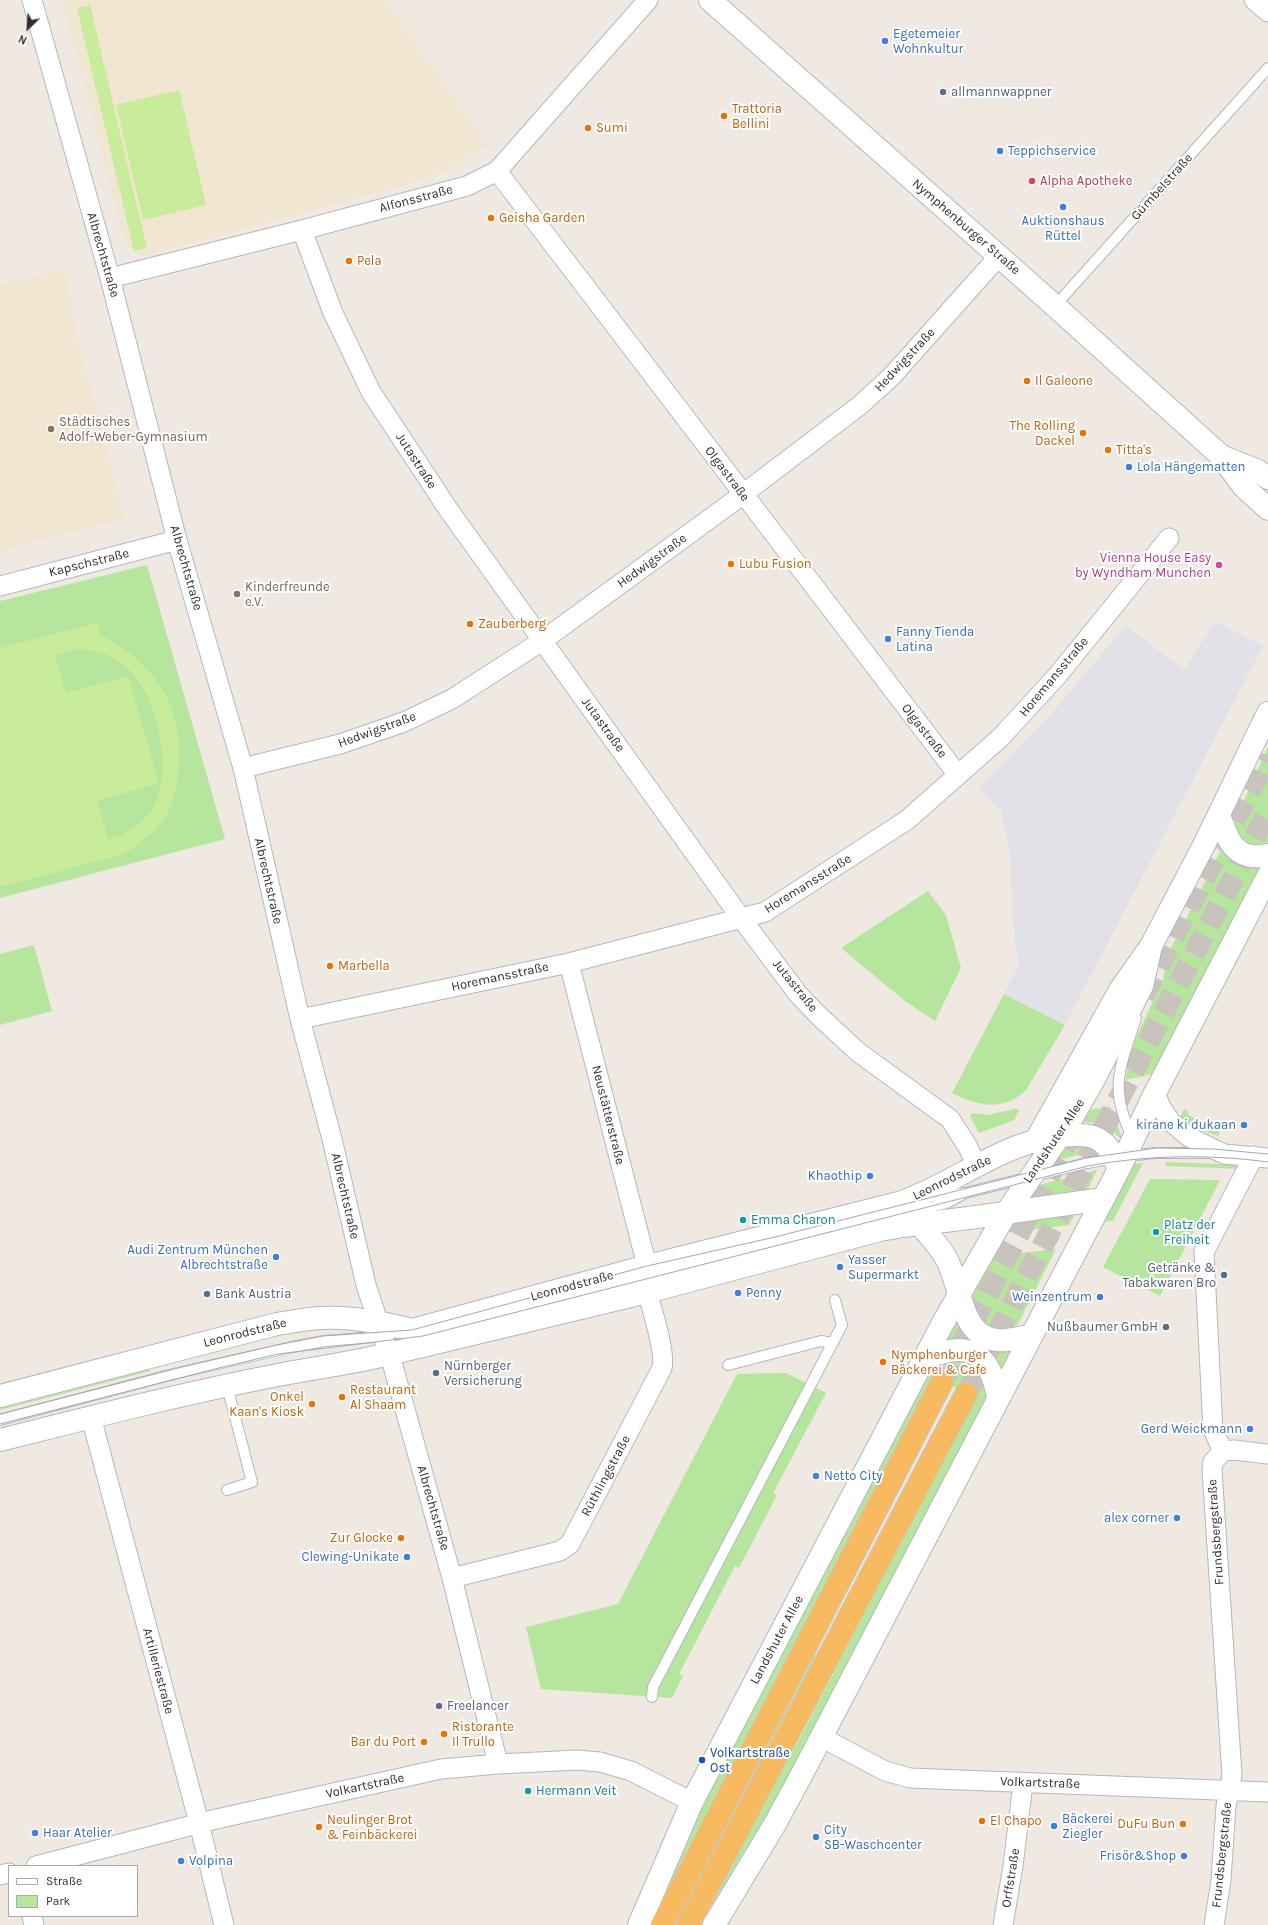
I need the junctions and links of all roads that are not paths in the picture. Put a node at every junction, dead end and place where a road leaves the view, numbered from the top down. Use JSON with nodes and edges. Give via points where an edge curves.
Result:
{"nodes":[{"id":1,"x":32,"y":0,"type":"edge"},
{"id":2,"x":648,"y":0,"type":"edge"},
{"id":3,"x":710,"y":0,"type":"edge"},
{"id":4,"x":1254,"y":0,"type":"edge"},
{"id":5,"x":1268,"y":12,"type":"edge"},
{"id":6,"x":1268,"y":68,"type":"edge"},
{"id":7,"x":497,"y":171,"type":"junction"},
{"id":8,"x":302,"y":230,"type":"junction"},
{"id":9,"x":999,"y":256,"type":"junction"},
{"id":10,"x":110,"y":278,"type":"junction"},
{"id":11,"x":1055,"y":306,"type":"junction"},
{"id":12,"x":1220,"y":455,"type":"junction"},
{"id":13,"x":1268,"y":478,"type":"edge"},
{"id":14,"x":743,"y":494,"type":"junction"},
{"id":15,"x":1268,"y":509,"type":"edge"},
{"id":16,"x":1169,"y":538,"type":"dead end"},
{"id":17,"x":177,"y":540,"type":"junction"},
{"id":18,"x":0,"y":586,"type":"edge"},
{"id":19,"x":542,"y":641,"type":"junction"},
{"id":20,"x":1268,"y":713,"type":"edge"},
{"id":21,"x":243,"y":768,"type":"junction"},
{"id":22,"x":958,"y":775,"type":"junction"},
{"id":23,"x":1219,"y":815,"type":"junction"},
{"id":24,"x":1268,"y":855,"type":"edge"},
{"id":25,"x":1268,"y":876,"type":"edge"},
{"id":26,"x":741,"y":918,"type":"junction"},
{"id":27,"x":1151,"y":946,"type":"junction"},
{"id":28,"x":569,"y":963,"type":"junction"},
{"id":29,"x":1142,"y":986,"type":"junction"},
{"id":30,"x":300,"y":1019,"type":"junction"},
{"id":31,"x":1155,"y":1093,"type":"junction"},
{"id":32,"x":1059,"y":1135,"type":"junction"},
{"id":33,"x":1035,"y":1142,"type":"junction"},
{"id":34,"x":1224,"y":1154,"type":"junction"},
{"id":35,"x":1126,"y":1155,"type":"junction"},
{"id":36,"x":1261,"y":1157,"type":"edge"},
{"id":37,"x":976,"y":1165,"type":"junction"},
{"id":38,"x":1030,"y":1177,"type":"junction"},
{"id":39,"x":965,"y":1193,"type":"junction"},
{"id":40,"x":917,"y":1197,"type":"junction"},
{"id":41,"x":1102,"y":1199,"type":"junction"},
{"id":42,"x":1006,"y":1213,"type":"junction"},
{"id":43,"x":919,"y":1224,"type":"junction"},
{"id":44,"x":850,"y":1227,"type":"dead end"},
{"id":45,"x":821,"y":1235,"type":"dead end"},
{"id":46,"x":647,"y":1266,"type":"junction"},
{"id":47,"x":647,"y":1292,"type":"junction"},
{"id":48,"x":959,"y":1292,"type":"junction"},
{"id":49,"x":561,"y":1300,"type":"dead end"},
{"id":50,"x":835,"y":1300,"type":"dead end"},
{"id":51,"x":546,"y":1304,"type":"dead end"},
{"id":52,"x":392,"y":1335,"type":"junction"},
{"id":53,"x":1031,"y":1335,"type":"junction"},
{"id":54,"x":832,"y":1343,"type":"junction"},
{"id":55,"x":924,"y":1360,"type":"junction"},
{"id":56,"x":728,"y":1365,"type":"dead end"},
{"id":57,"x":942,"y":1382,"type":"tunnel mouth"},
{"id":58,"x":227,"y":1386,"type":"junction"},
{"id":59,"x":966,"y":1394,"type":"tunnel mouth"},
{"id":60,"x":0,"y":1396,"type":"edge"},
{"id":61,"x":998,"y":1398,"type":"junction"},
{"id":62,"x":90,"y":1417,"type":"junction"},
{"id":63,"x":0,"y":1420,"type":"edge"},
{"id":64,"x":0,"y":1440,"type":"edge"},
{"id":65,"x":1223,"y":1451,"type":"junction"},
{"id":66,"x":1268,"y":1454,"type":"edge"},
{"id":67,"x":227,"y":1490,"type":"dead end"},
{"id":68,"x":452,"y":1578,"type":"junction"},
{"id":69,"x":652,"y":1697,"type":"dead end"},
{"id":70,"x":821,"y":1737,"type":"junction"},
{"id":71,"x":498,"y":1764,"type":"junction"},
{"id":72,"x":1023,"y":1783,"type":"junction"},
{"id":73,"x":1229,"y":1790,"type":"junction"},
{"id":74,"x":1268,"y":1792,"type":"edge"},
{"id":75,"x":692,"y":1802,"type":"junction"},
{"id":76,"x":198,"y":1823,"type":"junction"},
{"id":77,"x":40,"y":1865,"type":"edge"},
{"id":78,"x":224,"y":1925,"type":"edge"},
{"id":79,"x":639,"y":1925,"type":"edge"},
{"id":80,"x":662,"y":1925,"type":"edge"},
{"id":81,"x":688,"y":1925,"type":"edge"},
{"id":82,"x":714,"y":1925,"type":"edge"},
{"id":83,"x":1003,"y":1925,"type":"edge"},
{"id":84,"x":1214,"y":1925,"type":"edge"}],
"edges":[{"from":1,"to":10,"type":"street","name":"Albrechtstraße"},
{"from":2,"to":7,"type":"street","name":"Alfonsstraße"},
{"from":3,"to":9,"type":"main road","name":"Nymphenburger Straße"},
{"from":4,"to":5,"type":"street"},
{"from":6,"to":11,"type":"lane","name":"Gümbelstraße"},
{"from":7,"to":8,"type":"street","name":"Alfonsstraße","via":[[467,186]]},
{"from":7,"to":14,"type":"street","name":"Olgastraße"},
{"from":8,"to":10,"type":"street","name":"Alfonsstraße"},
{"from":8,"to":19,"type":"street","name":"Jutastraße","via":[[333,313],[367,384],[448,509]]},
{"from":9,"to":11,"type":"main road","name":"Nymphenburger Straße"},
{"from":9,"to":14,"type":"street","name":"Hedwigstraße","via":[[891,377],[859,406]]},
{"from":10,"to":17,"type":"street","name":"Albrechtstraße"},
{"from":11,"to":12,"type":"main road","name":"Nymphenburger Straße"},
{"from":12,"to":13,"type":"main road","name":"Nymphenburger Straße"},
{"from":12,"to":15,"type":"main road","name":"Nymphenburger Straße","via":[[1244,487]]},
{"from":14,"to":19,"type":"street","name":"Hedwigstraße"},
{"from":14,"to":22,"type":"street","name":"Olgastraße"},
{"from":16,"to":22,"type":"street","name":"Horemansstraße","via":[[1024,714]]},
{"from":17,"to":18,"type":"street","name":"Kapschstraße"},
{"from":17,"to":21,"type":"street","name":"Albrechtstraße"},
{"from":19,"to":21,"type":"street","name":"Hedwigstraße","via":[[452,700],[404,722],[340,744]]},
{"from":19,"to":26,"type":"street","name":"Jutastraße"},
{"from":20,"to":23,"type":"main road","name":"Landshuter Allee"},
{"from":21,"to":30,"type":"street","name":"Albrechtstraße"},
{"from":22,"to":26,"type":"street","name":"Horemansstraße","via":[[907,820],[880,838],[765,912]]},
{"from":23,"to":24,"type":"main road","via":[[1227,839],[1240,852],[1252,856]]},
{"from":23,"to":27,"type":"main road","name":"Landshuter Allee"},
{"from":25,"to":31,"type":"main road"},
{"from":26,"to":28,"type":"street","name":"Horemansstraße"},
{"from":26,"to":37,"type":"street","name":"Jutastraße","via":[[798,994],[819,1016],[858,1052],[950,1120],[968,1147]]},
{"from":27,"to":29,"type":"main road","name":"Landshuter Allee"},
{"from":27,"to":33,"type":"main road","name":"Landshuter Allee","via":[[1120,990]]},
{"from":28,"to":30,"type":"street","name":"Horemansstraße"},
{"from":28,"to":46,"type":"street","name":"Neustätterstraße"},
{"from":29,"to":32,"type":"main road","name":"Landshuter Allee","via":[[1093,1081]]},
{"from":29,"to":35,"type":"lane","name":"Landshuter Allee","via":[[1119,1076],[1118,1088]]},
{"from":30,"to":52,"type":"street","name":"Albrechtstraße","via":[[332,1139],[366,1286]]},
{"from":31,"to":34,"type":"street","via":[[1162,1109],[1178,1130]]},
{"from":31,"to":35,"type":"main road"},
{"from":32,"to":33,"type":"main road","name":"Leonrodstraße"},
{"from":32,"to":35,"type":"main road","name":"Leonrodstraße","via":[[1085,1135],[1096,1138]]},
{"from":32,"to":38,"type":"main road","name":"Landshuter Allee"},
{"from":33,"to":37,"type":"main road","name":"Leonrodstraße"},
{"from":34,"to":35,"type":"lane"},
{"from":34,"to":36,"type":"street"},
{"from":35,"to":38,"type":"lane"},
{"from":35,"to":41,"type":"main road"},
{"from":36,"to":65,"type":"street","via":[[1204,1252],[1213,1430]]},
{"from":37,"to":40,"type":"main road","name":"Leonrodstraße"},
{"from":38,"to":39,"type":"lane"},
{"from":38,"to":42,"type":"main road","name":"Landshuter Allee"},
{"from":39,"to":40,"type":"lane"},
{"from":39,"to":44,"type":"lane","via":[[947,1203]]},
{"from":40,"to":46,"type":"main road","name":"Leonrodstraße"},
{"from":41,"to":42,"type":"main road","name":"Leonrodstraße"},
{"from":41,"to":53,"type":"main road"},
{"from":42,"to":43,"type":"main road","name":"Leonrodstraße"},
{"from":42,"to":48,"type":"main road","name":"Landshuter Allee"},
{"from":43,"to":47,"type":"main road","name":"Leonrodstraße","via":[[880,1230]]},
{"from":43,"to":48,"type":"main road","via":[[948,1260]]},
{"from":45,"to":49,"type":"lane"},
{"from":46,"to":52,"type":"main road","name":"Leonrodstraße"},
{"from":47,"to":52,"type":"main road","name":"Leonrodstraße"},
{"from":47,"to":68,"type":"street","name":"Rüthlingstraße","via":[[661,1350],[662,1368],[570,1544],[560,1551]]},
{"from":48,"to":53,"type":"main road","via":[[970,1324],[982,1335],[999,1340]]},
{"from":48,"to":55,"type":"main road","name":"Landshuter Allee"},
{"from":50,"to":54,"type":"lane","via":[[842,1325]]},
{"from":51,"to":52,"type":"lane","via":[[423,1336]]},
{"from":52,"to":58,"type":"main road","name":"Leonrodstraße"},
{"from":52,"to":60,"type":"main road","name":"Leonrodstraße","via":[[348,1318],[320,1318],[277,1324]]},
{"from":52,"to":63,"type":"lane","via":[[324,1341],[292,1347],[174,1374]]},
{"from":52,"to":68,"type":"street","name":"Albrechtstraße"},
{"from":53,"to":61,"type":"main road"},
{"from":54,"to":56,"type":"lane","via":[[821,1341]]},
{"from":54,"to":69,"type":"lane","via":[[653,1687]]},
{"from":55,"to":61,"type":"main road","via":[[941,1352],[957,1349],[976,1355],[983,1360],[992,1374]]},
{"from":55,"to":75,"type":"main road","name":"Landshuter Allee"},
{"from":57,"to":80,"type":"highway"},
{"from":58,"to":62,"type":"main road","name":"Leonrodstraße"},
{"from":58,"to":67,"type":"lane","via":[[252,1482]]},
{"from":59,"to":81,"type":"highway"},
{"from":61,"to":70,"type":"main road"},
{"from":62,"to":64,"type":"main road","name":"Leonrodstraße"},
{"from":62,"to":76,"type":"street","name":"Artilleriestraße"},
{"from":65,"to":66,"type":"street"},
{"from":65,"to":73,"type":"street","name":"Frundsbergstraße","via":[[1213,1462],[1212,1470],[1232,1775]]},
{"from":68,"to":71,"type":"street","name":"Albrechtstraße"},
{"from":70,"to":72,"type":"street","name":"Volkartstraße","via":[[886,1771],[904,1777]]},
{"from":70,"to":82,"type":"main road","via":[[775,1824]]},
{"from":71,"to":75,"type":"street","name":"Volkartstraße","via":[[577,1760],[600,1762],[631,1771]]},
{"from":71,"to":76,"type":"street","name":"Volkartstraße","via":[[441,1769]]},
{"from":72,"to":73,"type":"street","name":"Volkartstraße"},
{"from":72,"to":83,"type":"street","name":"Orffstraße"},
{"from":73,"to":74,"type":"street","name":"Volkartstraße"},
{"from":73,"to":84,"type":"street","name":"Frundsbergstraße"},
{"from":75,"to":79,"type":"main road","name":"Landshuter Allee"},
{"from":76,"to":77,"type":"street","name":"Volkartstraße"},
{"from":76,"to":78,"type":"street","name":"Artilleriestraße"}]}
